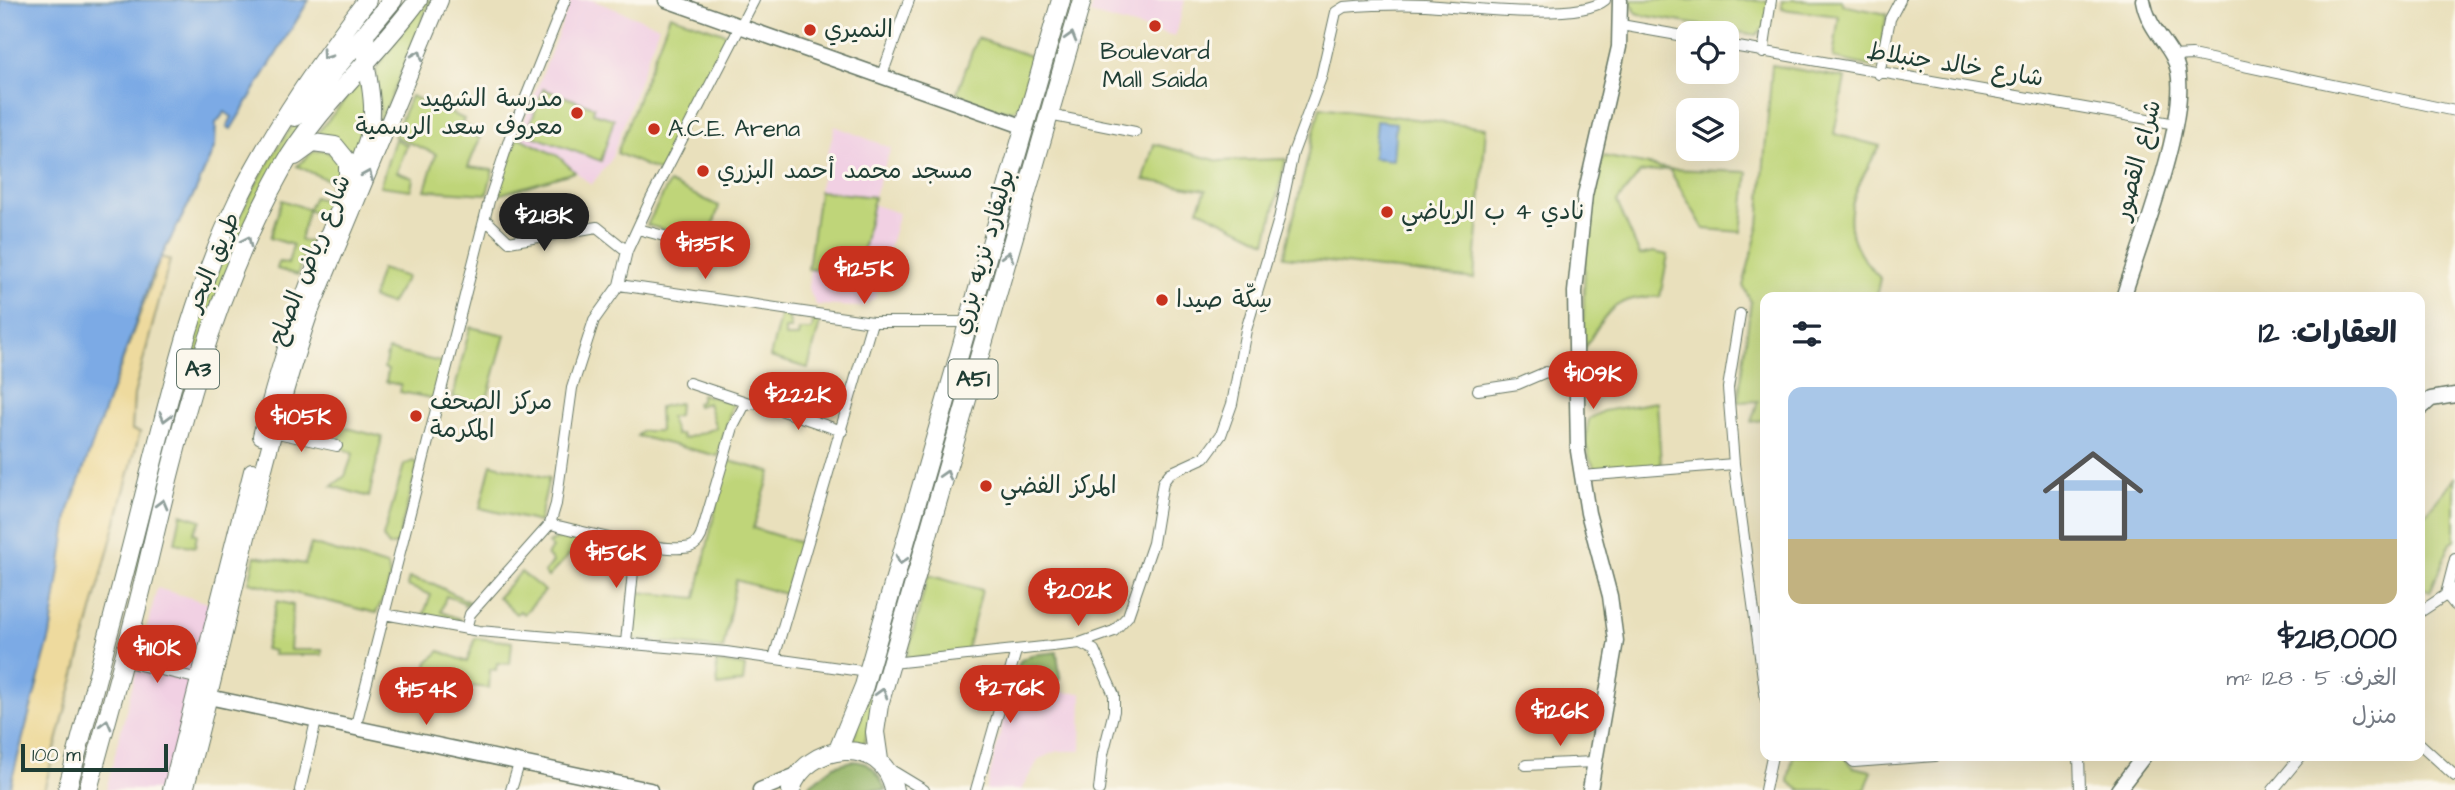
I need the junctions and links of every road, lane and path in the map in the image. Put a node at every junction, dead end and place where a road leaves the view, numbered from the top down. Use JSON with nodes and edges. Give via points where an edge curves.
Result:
{"nodes":[{"id":1,"x":367,"y":0,"type":"edge"},
{"id":2,"x":393,"y":0,"type":"edge"},
{"id":3,"x":418,"y":0,"type":"edge"},
{"id":4,"x":440,"y":0,"type":"edge"},
{"id":5,"x":565,"y":0,"type":"edge"},
{"id":6,"x":666,"y":0,"type":"edge"},
{"id":7,"x":754,"y":0,"type":"edge"},
{"id":8,"x":909,"y":0,"type":"edge"},
{"id":9,"x":1061,"y":0,"type":"edge"},
{"id":10,"x":1082,"y":0,"type":"edge"},
{"id":11,"x":1605,"y":0,"type":"edge"},
{"id":12,"x":1620,"y":0,"type":"edge"},
{"id":13,"x":1771,"y":0,"type":"edge"},
{"id":14,"x":1900,"y":0,"type":"edge"},
{"id":15,"x":2143,"y":0,"type":"edge"},
{"id":16,"x":1621,"y":25,"type":"junction"},
{"id":17,"x":742,"y":26,"type":"junction"},
{"id":18,"x":368,"y":31,"type":"junction"},
{"id":19,"x":1676,"y":35,"type":"edge"},
{"id":20,"x":385,"y":40,"type":"junction"},
{"id":21,"x":1739,"y":48,"type":"edge"},
{"id":22,"x":1763,"y":53,"type":"junction"},
{"id":23,"x":2173,"y":56,"type":"junction"},
{"id":24,"x":345,"y":57,"type":"junction"},
{"id":25,"x":367,"y":59,"type":"junction"},
{"id":26,"x":1879,"y":74,"type":"junction"},
{"id":27,"x":352,"y":75,"type":"junction"},
{"id":28,"x":882,"y":75,"type":"junction"},
{"id":29,"x":2455,"y":111,"type":"edge"},
{"id":30,"x":1049,"y":115,"type":"junction"},
{"id":31,"x":2176,"y":124,"type":"junction"},
{"id":32,"x":1025,"y":127,"type":"junction"},
{"id":33,"x":276,"y":132,"type":"junction"},
{"id":34,"x":1135,"y":132,"type":"dead end"},
{"id":35,"x":281,"y":172,"type":"junction"},
{"id":36,"x":349,"y":196,"type":"junction"},
{"id":37,"x":485,"y":219,"type":"junction"},
{"id":38,"x":638,"y":229,"type":"junction"},
{"id":39,"x":701,"y":246,"type":"dead end"},
{"id":40,"x":627,"y":251,"type":"junction"},
{"id":41,"x":619,"y":285,"type":"junction"},
{"id":42,"x":2125,"y":292,"type":"edge"},
{"id":43,"x":1740,"y":314,"type":"dead end"},
{"id":44,"x":873,"y":322,"type":"junction"},
{"id":45,"x":968,"y":322,"type":"junction"},
{"id":46,"x":1576,"y":382,"type":"junction"},
{"id":47,"x":690,"y":383,"type":"dead end"},
{"id":48,"x":1478,"y":390,"type":"dead end"},
{"id":49,"x":2455,"y":395,"type":"edge"},
{"id":50,"x":749,"y":403,"type":"junction"},
{"id":51,"x":2425,"y":406,"type":"edge"},
{"id":52,"x":842,"y":431,"type":"junction"},
{"id":53,"x":273,"y":432,"type":"junction"},
{"id":54,"x":337,"y":446,"type":"dead end"},
{"id":55,"x":1734,"y":464,"type":"junction"},
{"id":56,"x":1581,"y":476,"type":"junction"},
{"id":57,"x":550,"y":524,"type":"junction"},
{"id":58,"x":636,"y":541,"type":"junction"},
{"id":59,"x":2455,"y":559,"type":"edge"},
{"id":60,"x":125,"y":573,"type":"junction"},
{"id":61,"x":144,"y":579,"type":"junction"},
{"id":62,"x":2451,"y":591,"type":"edge"},
{"id":63,"x":2455,"y":605,"type":"edge"},
{"id":64,"x":2425,"y":609,"type":"edge"},
{"id":65,"x":384,"y":614,"type":"junction"},
{"id":66,"x":466,"y":629,"type":"junction"},
{"id":67,"x":1760,"y":641,"type":"edge"},
{"id":68,"x":626,"y":642,"type":"junction"},
{"id":69,"x":1080,"y":643,"type":"junction"},
{"id":70,"x":1016,"y":651,"type":"junction"},
{"id":71,"x":774,"y":658,"type":"junction"},
{"id":72,"x":122,"y":661,"type":"junction"},
{"id":73,"x":891,"y":663,"type":"junction"},
{"id":74,"x":868,"y":672,"type":"junction"},
{"id":75,"x":203,"y":688,"type":"junction"},
{"id":76,"x":316,"y":721,"type":"junction"},
{"id":77,"x":355,"y":729,"type":"junction"},
{"id":78,"x":2425,"y":749,"type":"edge"},
{"id":79,"x":838,"y":750,"type":"junction"},
{"id":80,"x":1771,"y":761,"type":"edge"},
{"id":81,"x":1853,"y":761,"type":"edge"},
{"id":82,"x":1886,"y":761,"type":"edge"},
{"id":83,"x":2079,"y":761,"type":"edge"},
{"id":84,"x":2140,"y":761,"type":"edge"},
{"id":85,"x":2297,"y":761,"type":"edge"},
{"id":86,"x":1594,"y":762,"type":"junction"},
{"id":87,"x":882,"y":763,"type":"junction"},
{"id":88,"x":519,"y":764,"type":"junction"},
{"id":89,"x":1527,"y":765,"type":"dead end"},
{"id":90,"x":2455,"y":776,"type":"edge"},
{"id":91,"x":795,"y":782,"type":"edge"},
{"id":92,"x":67,"y":790,"type":"edge"},
{"id":93,"x":88,"y":790,"type":"edge"},
{"id":94,"x":171,"y":790,"type":"edge"},
{"id":95,"x":185,"y":790,"type":"edge"},
{"id":96,"x":300,"y":790,"type":"edge"},
{"id":97,"x":511,"y":790,"type":"edge"},
{"id":98,"x":650,"y":790,"type":"edge"},
{"id":99,"x":760,"y":790,"type":"edge"},
{"id":100,"x":894,"y":790,"type":"edge"},
{"id":101,"x":924,"y":790,"type":"edge"},
{"id":102,"x":976,"y":790,"type":"edge"},
{"id":103,"x":1100,"y":790,"type":"edge"},
{"id":104,"x":1590,"y":790,"type":"edge"},
{"id":105,"x":1765,"y":790,"type":"edge"},
{"id":106,"x":2080,"y":790,"type":"edge"},
{"id":107,"x":2118,"y":790,"type":"edge"},
{"id":108,"x":2273,"y":790,"type":"edge"}],
"edges":[{"from":1,"to":33,"type":"highway","name":"طريق البحر","number":"A3","one_way":true},
{"from":2,"to":18,"type":"highway"},
{"from":3,"to":20,"type":"highway","name":"طريق البحر","number":"A3"},
{"from":36,"to":4,"type":"main road","name":"شارع رياض الصلح","one_way":true},
{"from":5,"to":37,"type":"street","via":[[510,136]]},
{"from":6,"to":17,"type":"street"},
{"from":7,"to":17,"type":"street"},
{"from":8,"to":28,"type":"street"},
{"from":9,"to":32,"type":"highway","name":"بوليفارد نزيه بزري","number":"A51"},
{"from":30,"to":10,"type":"highway","name":"بوليفارد نزيه بزري","number":"A51","one_way":true},
{"from":11,"to":69,"type":"street","via":[[1579,10],[1410,5],[1344,7],[1336,12],[1321,78],[1293,153],[1221,435],[1205,457],[1170,473],[1163,482],[1151,550],[1124,622],[1110,634]]},
{"from":12,"to":16,"type":"street"},
{"from":13,"to":22,"type":"street"},
{"from":14,"to":26,"type":"street","via":[[1890,19]]},
{"from":15,"to":23,"type":"street","name":"شراع القصور","via":[[2152,29]]},
{"from":16,"to":19,"type":"street"},
{"from":16,"to":46,"type":"street","via":[[1580,231]]},
{"from":17,"to":28,"type":"street"},
{"from":17,"to":38,"type":"street"},
{"from":18,"to":20,"type":"highway","via":[[374,44]]},
{"from":18,"to":24,"type":"highway"},
{"from":18,"to":25,"type":"main road","name":"شارع رياض الصلح"},
{"from":20,"to":25,"type":"highway","name":"طريق البحر","number":"A3"},
{"from":21,"to":22,"type":"street","name":"شارع خالد جنبلاط"},
{"from":22,"to":26,"type":"street","name":"شارع خالد جنبلاط"},
{"from":23,"to":29,"type":"street","via":[[2192,55]]},
{"from":23,"to":31,"type":"street","name":"شراع القصور","via":[[2178,70]]},
{"from":24,"to":27,"type":"highway","via":[[353,53],[359,57]]},
{"from":24,"to":33,"type":"highway","via":[[312,99]]},
{"from":25,"to":27,"type":"highway","name":"طريق البحر","number":"A3"},
{"from":25,"to":36,"type":"main road","name":"شارع رياض الصلح","via":[[373,114]]},
{"from":26,"to":31,"type":"street","name":"شارع خالد جنبلاط"},
{"from":27,"to":35,"type":"highway","name":"طريق البحر","number":"A3"},
{"from":28,"to":32,"type":"street"},
{"from":30,"to":34,"type":"street"},
{"from":73,"to":30,"type":"highway","name":"بوليفارد نزيه بزري","number":"A51","one_way":true},
{"from":31,"to":42,"type":"street","name":"شراع القصور"},
{"from":32,"to":45,"type":"highway","name":"بوليفارد نزيه بزري","number":"A51"},
{"from":33,"to":60,"type":"highway","name":"طريق البحر","number":"A3","one_way":true,"via":[[238,200],[196,304]]},
{"from":35,"to":36,"type":"highway","via":[[304,147],[327,143],[346,157]]},
{"from":61,"to":35,"type":"highway","name":"طريق البحر","number":"A3","one_way":true,"via":[[205,345],[234,268]]},
{"from":36,"to":53,"type":"main road","name":"شارع رياض الصلح"},
{"from":36,"to":75,"type":"main road","name":"شارع رياض الصلح","via":[[282,359]]},
{"from":37,"to":40,"type":"street","via":[[509,242],[594,226]]},
{"from":37,"to":65,"type":"street"},
{"from":38,"to":39,"type":"street"},
{"from":38,"to":40,"type":"street"},
{"from":40,"to":41,"type":"street"},
{"from":41,"to":44,"type":"street"},
{"from":41,"to":57,"type":"street","via":[[594,320],[572,388]]},
{"from":43,"to":55,"type":"street","via":[[1728,387]]},
{"from":44,"to":45,"type":"street"},
{"from":44,"to":52,"type":"street"},
{"from":45,"to":74,"type":"highway","name":"بوليفارد نزيه بزري","number":"A51","one_way":true},
{"from":46,"to":48,"type":"street","via":[[1546,372],[1518,384]]},
{"from":46,"to":56,"type":"street"},
{"from":47,"to":50,"type":"street"},
{"from":49,"to":51,"type":"street","via":[[2440,396]]},
{"from":50,"to":52,"type":"street"},
{"from":50,"to":58,"type":"street","via":[[733,427],[697,543],[683,548]]},
{"from":52,"to":71,"type":"street","via":[[829,461]]},
{"from":53,"to":54,"type":"street"},
{"from":53,"to":75,"type":"main road","name":"شارع رياض الصلح"},
{"from":55,"to":56,"type":"street"},
{"from":55,"to":67,"type":"street"},
{"from":56,"to":86,"type":"street","via":[[1616,641]]},
{"from":57,"to":58,"type":"street"},
{"from":57,"to":66,"type":"street","via":[[470,614]]},
{"from":58,"to":68,"type":"street"},
{"from":59,"to":62,"type":"street"},
{"from":60,"to":61,"type":"highway"},
{"from":60,"to":92,"type":"highway","name":"طريق البحر","number":"A3"},
{"from":61,"to":72,"type":"highway","name":"طريق البحر","number":"A3"},
{"from":62,"to":63,"type":"street"},
{"from":62,"to":64,"type":"street"},
{"from":65,"to":66,"type":"street"},
{"from":65,"to":77,"type":"street"},
{"from":66,"to":68,"type":"street","via":[[582,642]]},
{"from":68,"to":71,"type":"street"},
{"from":69,"to":70,"type":"street"},
{"from":69,"to":103,"type":"street","via":[[1094,650],[1114,695]]},
{"from":70,"to":73,"type":"street"},
{"from":70,"to":102,"type":"street"},
{"from":71,"to":74,"type":"street"},
{"from":72,"to":75,"type":"street"},
{"from":93,"to":72,"type":"highway","name":"طريق البحر","number":"A3","one_way":true},
{"from":87,"to":73,"type":"highway","name":"بوليفارد نزيه بزري","number":"A51","one_way":true,"via":[[875,724]]},
{"from":74,"to":79,"type":"highway","name":"بوليفارد نزيه بزري","number":"A51"},
{"from":75,"to":76,"type":"street"},
{"from":75,"to":94,"type":"main road","name":"شارع رياض الصلح"},
{"from":75,"to":95,"type":"main road","name":"شارع رياض الصلح"},
{"from":76,"to":77,"type":"street"},
{"from":76,"to":96,"type":"street"},
{"from":77,"to":88,"type":"street"},
{"from":78,"to":90,"type":"street"},
{"from":79,"to":87,"type":"highway","via":[[852,750]]},
{"from":79,"to":91,"type":"highway","via":[[817,760]]},
{"from":80,"to":105,"type":"street"},
{"from":81,"to":82,"type":"street"},
{"from":83,"to":106,"type":"street"},
{"from":84,"to":107,"type":"street"},
{"from":85,"to":108,"type":"street"},
{"from":86,"to":89,"type":"street"},
{"from":86,"to":104,"type":"street"},
{"from":87,"to":100,"type":"highway","number":"A51"},
{"from":87,"to":101,"type":"street"},
{"from":88,"to":97,"type":"street"},
{"from":88,"to":98,"type":"street"},
{"from":91,"to":99,"type":"street"}]}
